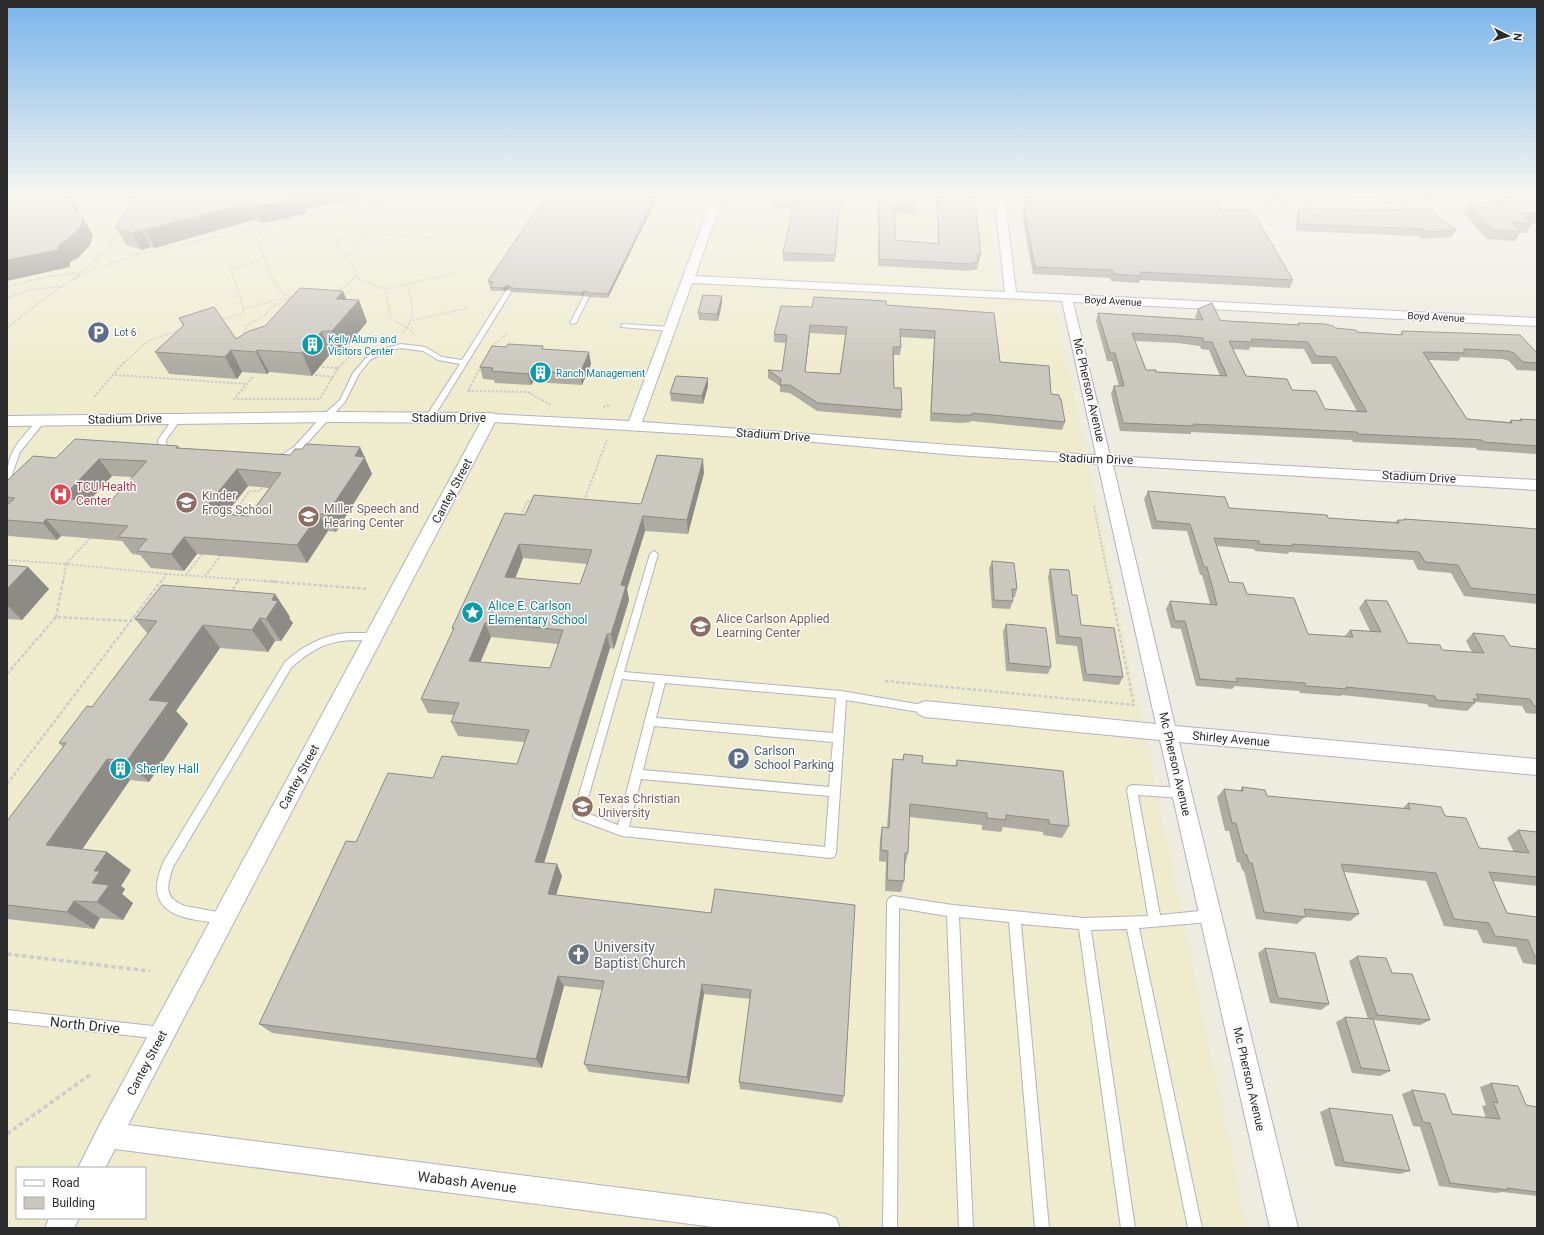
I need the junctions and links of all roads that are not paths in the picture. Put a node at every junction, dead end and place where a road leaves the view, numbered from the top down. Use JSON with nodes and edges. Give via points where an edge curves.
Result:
{"nodes":[{"id":1,"x":699,"y":252,"type":"edge"},
{"id":2,"x":1006,"y":252,"type":"edge"},
{"id":3,"x":689,"y":279,"type":"junction"},
{"id":4,"x":508,"y":292,"type":"edge"},
{"id":5,"x":1011,"y":296,"type":"junction"},
{"id":6,"x":586,"y":297,"type":"edge"},
{"id":7,"x":1068,"y":299,"type":"junction"},
{"id":8,"x":1537,"y":322,"type":"edge"},
{"id":9,"x":573,"y":323,"type":"dead end"},
{"id":10,"x":623,"y":326,"type":"dead end"},
{"id":11,"x":670,"y":329,"type":"junction"},
{"id":12,"x":463,"y":362,"type":"junction"},
{"id":13,"x":326,"y":417,"type":"junction"},
{"id":14,"x":429,"y":418,"type":"junction"},
{"id":15,"x":490,"y":418,"type":"junction"},
{"id":16,"x":177,"y":419,"type":"junction"},
{"id":17,"x":42,"y":420,"type":"junction"},
{"id":18,"x":7,"y":421,"type":"edge"},
{"id":19,"x":634,"y":426,"type":"junction"},
{"id":20,"x":176,"y":453,"type":"edge"},
{"id":21,"x":1105,"y":458,"type":"junction"},
{"id":22,"x":10,"y":459,"type":"edge"},
{"id":23,"x":266,"y":460,"type":"edge"},
{"id":24,"x":7,"y":477,"type":"edge"},
{"id":25,"x":1537,"y":485,"type":"edge"},
{"id":26,"x":654,"y":554,"type":"dead end"},
{"id":27,"x":374,"y":637,"type":"junction"},
{"id":28,"x":619,"y":675,"type":"junction"},
{"id":29,"x":661,"y":678,"type":"junction"},
{"id":30,"x":841,"y":695,"type":"junction"},
{"id":31,"x":925,"y":709,"type":"joint"},
{"id":32,"x":650,"y":722,"type":"junction"},
{"id":33,"x":1169,"y":733,"type":"junction"},
{"id":34,"x":838,"y":738,"type":"junction"},
{"id":35,"x":1537,"y":767,"type":"edge"},
{"id":36,"x":636,"y":774,"type":"junction"},
{"id":37,"x":834,"y":792,"type":"junction"},
{"id":38,"x":1182,"y":793,"type":"junction"},
{"id":39,"x":622,"y":830,"type":"junction"},
{"id":40,"x":953,"y":911,"type":"junction"},
{"id":41,"x":1210,"y":916,"type":"junction"},
{"id":42,"x":225,"y":918,"type":"junction"},
{"id":43,"x":1015,"y":918,"type":"junction"},
{"id":44,"x":1155,"y":921,"type":"junction"},
{"id":45,"x":1132,"y":923,"type":"junction"},
{"id":46,"x":1084,"y":924,"type":"junction"},
{"id":47,"x":7,"y":1016,"type":"edge"},
{"id":48,"x":163,"y":1033,"type":"junction"},
{"id":49,"x":108,"y":1135,"type":"junction"},
{"id":50,"x":92,"y":1167,"type":"edge"},
{"id":51,"x":64,"y":1219,"type":"edge"},
{"id":52,"x":59,"y":1228,"type":"edge"},
{"id":53,"x":826,"y":1228,"type":"edge"},
{"id":54,"x":890,"y":1228,"type":"edge"},
{"id":55,"x":966,"y":1228,"type":"edge"},
{"id":56,"x":1042,"y":1228,"type":"edge"},
{"id":57,"x":1128,"y":1228,"type":"edge"},
{"id":58,"x":1195,"y":1228,"type":"edge"},
{"id":59,"x":1284,"y":1228,"type":"edge"}],
"edges":[{"from":1,"to":3,"type":"street"},
{"from":2,"to":5,"type":"street"},
{"from":3,"to":5,"type":"street","name":"Boyd Avenue"},
{"from":3,"to":11,"type":"street"},
{"from":4,"to":12,"type":"lane"},
{"from":5,"to":7,"type":"street","name":"Boyd Avenue"},
{"from":6,"to":9,"type":"lane"},
{"from":7,"to":8,"type":"street","name":"Boyd Avenue"},
{"from":7,"to":21,"type":"street","name":"Mc Pherson Avenue"},
{"from":10,"to":11,"type":"lane"},
{"from":11,"to":19,"type":"street"},
{"from":12,"to":13,"type":"lane","via":[[440,360],[425,348],[401,346],[385,350],[368,359],[356,373],[343,401]]},
{"from":12,"to":14,"type":"lane"},
{"from":13,"to":14,"type":"street","name":"Stadium Drive"},
{"from":13,"to":16,"type":"street","name":"Stadium Drive"},
{"from":13,"to":23,"type":"lane","via":[[297,449],[286,456]]},
{"from":14,"to":15,"type":"street","name":"Stadium Drive"},
{"from":15,"to":19,"type":"street","name":"Stadium Drive"},
{"from":15,"to":27,"type":"street","name":"Cantey Street"},
{"from":16,"to":17,"type":"street","name":"Stadium Drive"},
{"from":16,"to":20,"type":"lane","via":[[162,440],[163,449]]},
{"from":17,"to":18,"type":"street","name":"Stadium Drive"},
{"from":17,"to":22,"type":"lane"},
{"from":19,"to":21,"type":"street","name":"Stadium Drive","via":[[803,437],[955,451]]},
{"from":21,"to":25,"type":"street","name":"Stadium Drive"},
{"from":21,"to":33,"type":"street","name":"Mc Pherson Avenue"},
{"from":22,"to":24,"type":"lane"},
{"from":26,"to":28,"type":"lane"},
{"from":27,"to":42,"type":"street","name":"Cantey Street"},
{"from":27,"to":42,"type":"lane","via":[[348,635],[332,638],[300,653],[288,665],[168,865],[162,878],[161,890],[165,901],[185,913]]},
{"from":28,"to":29,"type":"lane"},
{"from":28,"to":39,"type":"lane","via":[[578,815]]},
{"from":29,"to":30,"type":"lane"},
{"from":29,"to":32,"type":"lane"},
{"from":30,"to":31,"type":"lane"},
{"from":30,"to":34,"type":"lane"},
{"from":31,"to":33,"type":"street","name":"Shirley Avenue"},
{"from":32,"to":34,"type":"lane"},
{"from":32,"to":36,"type":"lane"},
{"from":33,"to":35,"type":"street","name":"Shirley Avenue"},
{"from":33,"to":38,"type":"street","name":"Mc Pherson Avenue"},
{"from":34,"to":37,"type":"lane"},
{"from":36,"to":37,"type":"lane"},
{"from":36,"to":39,"type":"lane"},
{"from":37,"to":39,"type":"lane","via":[[830,853]]},
{"from":38,"to":41,"type":"street","name":"Mc Pherson Avenue"},
{"from":38,"to":44,"type":"lane","via":[[1132,790]]},
{"from":40,"to":43,"type":"lane"},
{"from":40,"to":54,"type":"lane","via":[[893,902]]},
{"from":40,"to":55,"type":"lane"},
{"from":41,"to":44,"type":"lane"},
{"from":41,"to":59,"type":"street","name":"Mc Pherson Avenue"},
{"from":42,"to":48,"type":"street","name":"Cantey Street"},
{"from":43,"to":46,"type":"lane"},
{"from":43,"to":56,"type":"lane"},
{"from":44,"to":45,"type":"lane"},
{"from":45,"to":46,"type":"lane"},
{"from":45,"to":58,"type":"lane"},
{"from":46,"to":57,"type":"lane"},
{"from":47,"to":48,"type":"lane","name":"North Drive"},
{"from":48,"to":49,"type":"street","name":"Cantey Street"},
{"from":49,"to":50,"type":"street","name":"Cantey Street"},
{"from":49,"to":53,"type":"street","name":"Wabash Avenue"},
{"from":51,"to":52,"type":"street"}]}
